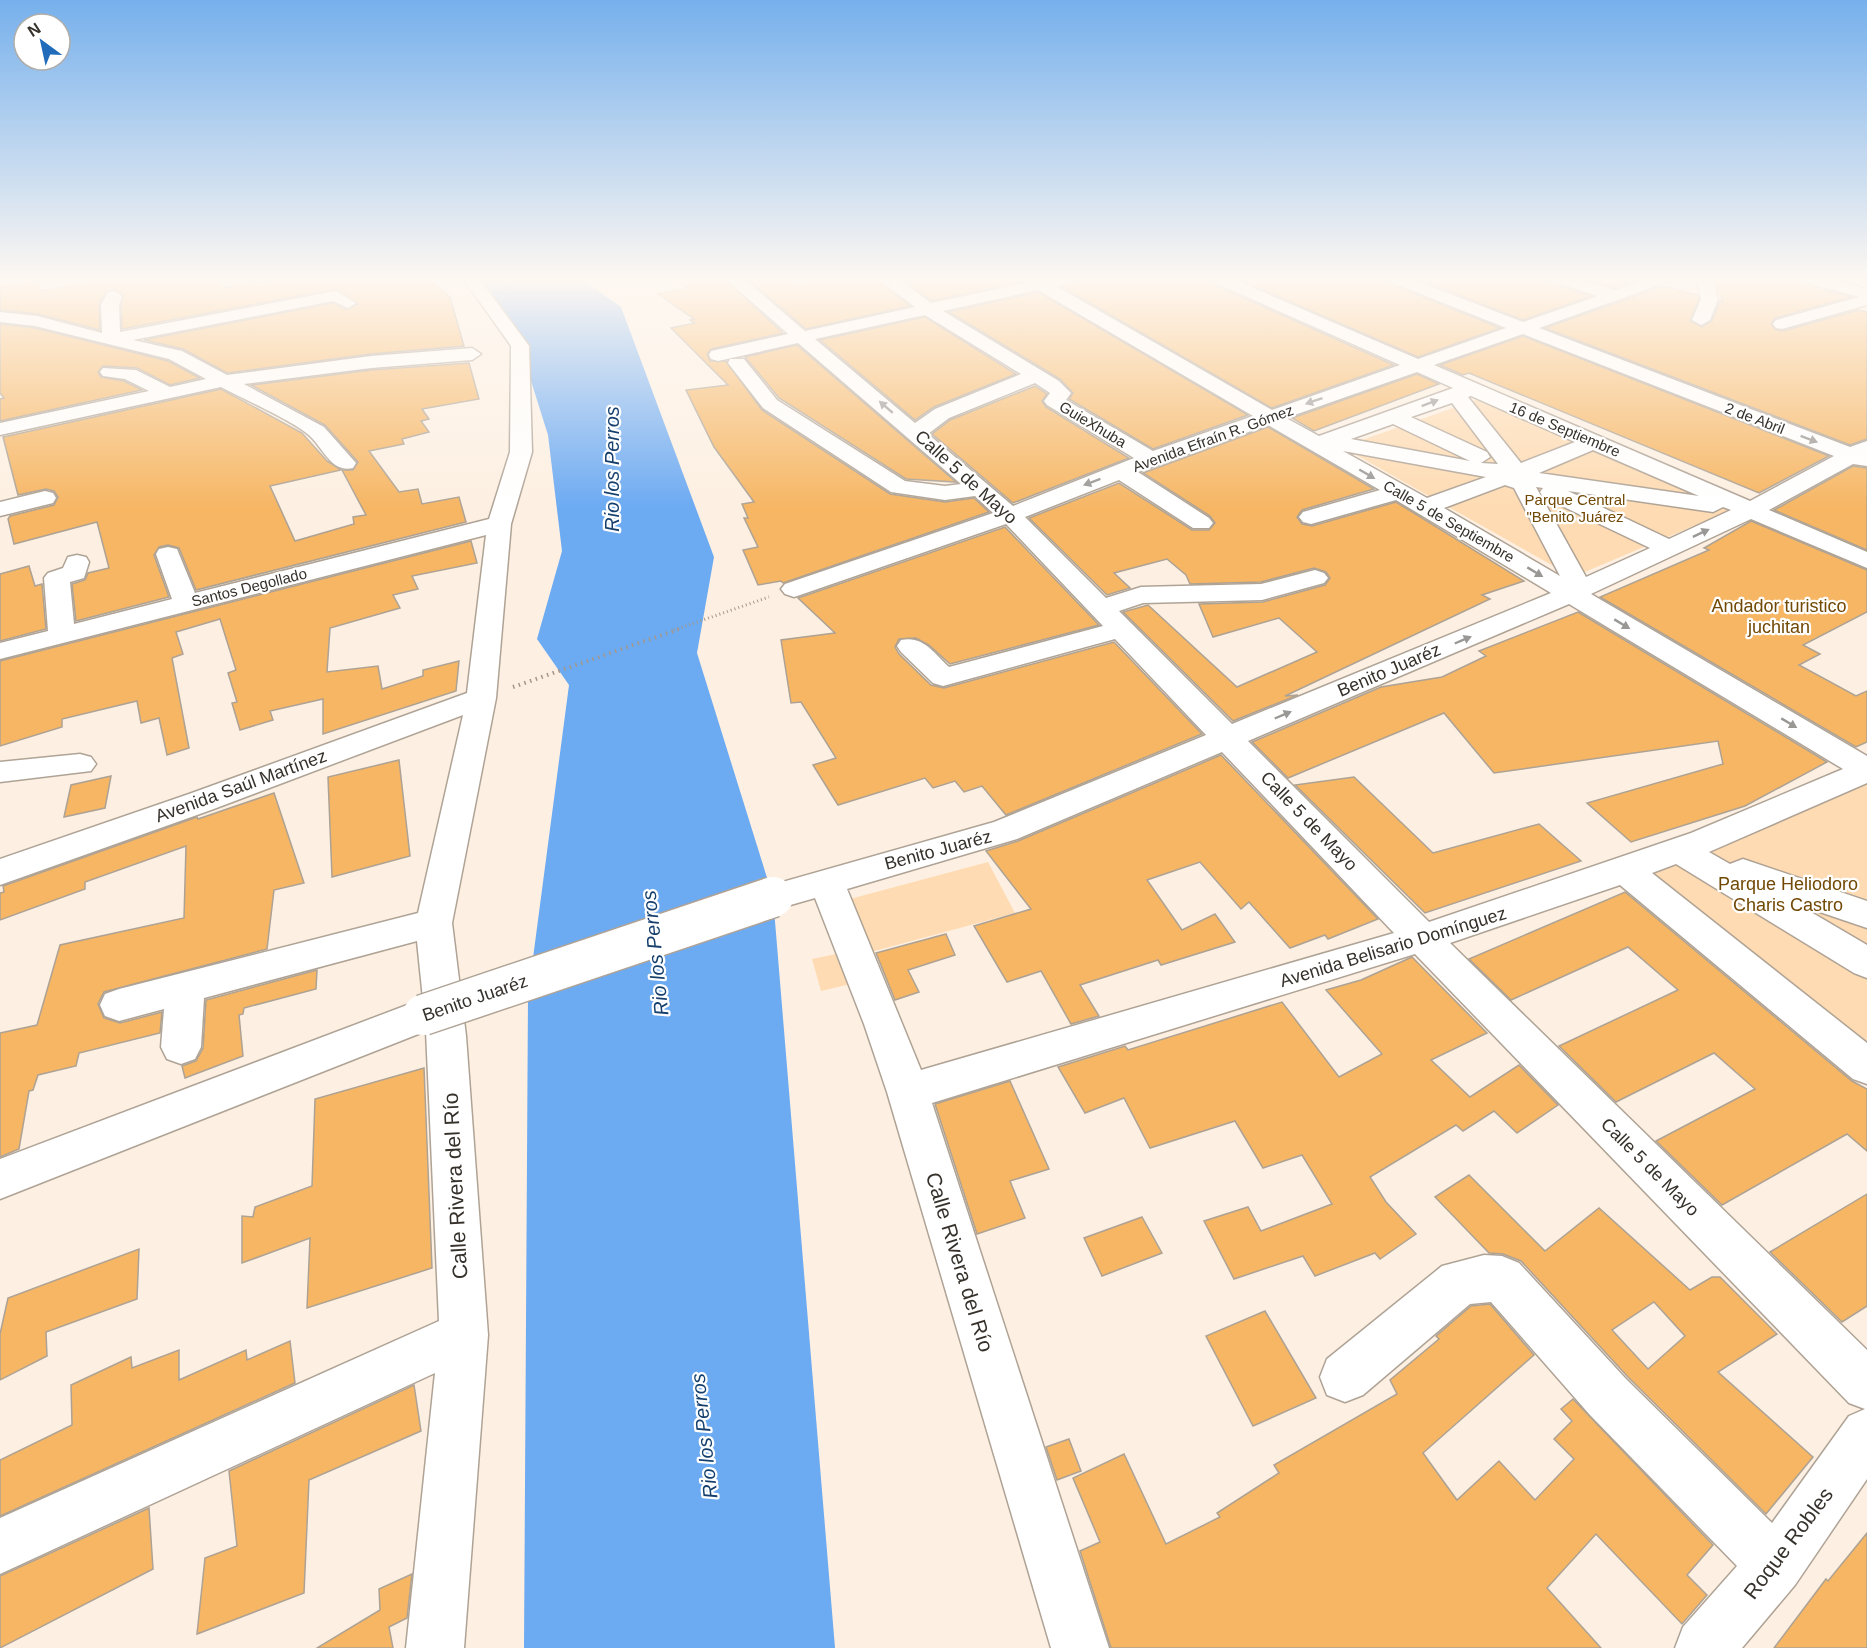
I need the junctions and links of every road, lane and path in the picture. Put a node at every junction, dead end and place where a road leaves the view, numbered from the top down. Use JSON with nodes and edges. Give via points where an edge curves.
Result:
{"nodes":[{"id":1,"x":170,"y":354,"type":"edge"},
{"id":2,"x":472,"y":354,"type":"dead end"},
{"id":3,"x":502,"y":354,"type":"edge"},
{"id":4,"x":520,"y":354,"type":"edge"},
{"id":5,"x":746,"y":354,"type":"edge"},
{"id":6,"x":825,"y":354,"type":"edge"},
{"id":7,"x":1001,"y":354,"type":"edge"},
{"id":8,"x":1161,"y":354,"type":"edge"},
{"id":9,"x":1392,"y":354,"type":"edge"},
{"id":10,"x":1451,"y":354,"type":"edge"},
{"id":11,"x":1591,"y":354,"type":"edge"},
{"id":12,"x":1420,"y":366,"type":"junction"},
{"id":13,"x":110,"y":372,"type":"dead end"},
{"id":14,"x":1036,"y":375,"type":"junction"},
{"id":15,"x":224,"y":381,"type":"junction"},
{"id":16,"x":1463,"y":391,"type":"junction"},
{"id":17,"x":168,"y":393,"type":"junction"},
{"id":18,"x":1270,"y":416,"type":"junction"},
{"id":19,"x":1394,"y":417,"type":"junction"},
{"id":20,"x":0,"y":429,"type":"edge"},
{"id":21,"x":917,"y":434,"type":"junction"},
{"id":22,"x":1595,"y":441,"type":"junction"},
{"id":23,"x":1321,"y":442,"type":"junction"},
{"id":24,"x":1861,"y":455,"type":"edge"},
{"id":25,"x":1151,"y":459,"type":"junction"},
{"id":26,"x":345,"y":463,"type":"dead end"},
{"id":27,"x":1121,"y":471,"type":"junction"},
{"id":28,"x":1516,"y":475,"type":"junction"},
{"id":29,"x":980,"y":489,"type":"junction"},
{"id":30,"x":1399,"y":492,"type":"junction"},
{"id":31,"x":45,"y":498,"type":"dead end"},
{"id":32,"x":1761,"y":505,"type":"junction"},
{"id":33,"x":1425,"y":507,"type":"junction"},
{"id":34,"x":0,"y":509,"type":"edge"},
{"id":35,"x":1010,"y":515,"type":"junction"},
{"id":36,"x":1311,"y":517,"type":"dead end"},
{"id":37,"x":1201,"y":523,"type":"dead end"},
{"id":38,"x":498,"y":524,"type":"junction"},
{"id":39,"x":1867,"y":538,"type":"edge"},
{"id":40,"x":1669,"y":548,"type":"junction"},
{"id":41,"x":168,"y":554,"type":"dead end"},
{"id":42,"x":76,"y":561,"type":"dead end"},
{"id":43,"x":1867,"y":561,"type":"edge"},
{"id":44,"x":1315,"y":578,"type":"dead end"},
{"id":45,"x":794,"y":589,"type":"dead end"},
{"id":46,"x":1576,"y":592,"type":"junction"},
{"id":47,"x":764,"y":599,"type":"dead end"},
{"id":48,"x":186,"y":603,"type":"junction"},
{"id":49,"x":1101,"y":608,"type":"junction"},
{"id":50,"x":1122,"y":629,"type":"junction"},
{"id":51,"x":62,"y":635,"type":"junction"},
{"id":52,"x":911,"y":646,"type":"dead end"},
{"id":53,"x":0,"y":651,"type":"edge"},
{"id":54,"x":496,"y":692,"type":"junction"},
{"id":55,"x":1229,"y":738,"type":"junction"},
{"id":56,"x":80,"y":764,"type":"dead end"},
{"id":57,"x":1867,"y":771,"type":"edge"},
{"id":58,"x":0,"y":772,"type":"edge"},
{"id":59,"x":1679,"y":850,"type":"junction"},
{"id":60,"x":1625,"y":870,"type":"junction"},
{"id":61,"x":0,"y":872,"type":"edge"},
{"id":62,"x":826,"y":881,"type":"junction"},
{"id":63,"x":1867,"y":915,"type":"edge"},
{"id":64,"x":434,"y":923,"type":"junction"},
{"id":65,"x":1423,"y":939,"type":"junction"},
{"id":66,"x":1867,"y":963,"type":"edge"},
{"id":67,"x":185,"y":989,"type":"junction"},
{"id":68,"x":119,"y":1005,"type":"dead end"},
{"id":69,"x":181,"y":1047,"type":"dead end"},
{"id":70,"x":1867,"y":1067,"type":"edge"},
{"id":71,"x":908,"y":1092,"type":"junction"},
{"id":72,"x":0,"y":1179,"type":"edge"},
{"id":73,"x":464,"y":1335,"type":"junction"},
{"id":74,"x":1345,"y":1377,"type":"dead end"},
{"id":75,"x":1867,"y":1385,"type":"edge"},
{"id":76,"x":1867,"y":1434,"type":"edge"},
{"id":77,"x":0,"y":1546,"type":"edge"},
{"id":78,"x":1775,"y":1565,"type":"junction"},
{"id":79,"x":435,"y":1648,"type":"edge"},
{"id":80,"x":1080,"y":1648,"type":"edge"},
{"id":81,"x":1704,"y":1648,"type":"edge"}],
"edges":[{"from":1,"to":15,"type":"street"},
{"from":2,"to":15,"type":"street"},
{"from":3,"to":38,"type":"street"},
{"from":4,"to":38,"type":"street","via":[[521,452]]},
{"from":5,"to":29,"type":"street","via":[[728,359],[770,404],[899,486],[945,493]]},
{"from":21,"to":6,"type":"street","name":"Calle 5 de Mayo","one_way":true},
{"from":7,"to":14,"type":"street","name":"GuieXhuba"},
{"from":8,"to":18,"type":"street","name":"Calle 5 de Septiembre"},
{"from":9,"to":12,"type":"street","name":"16 de Septiembre"},
{"from":10,"to":12,"type":"street","name":"Avenida Efraín R. Gómez"},
{"from":11,"to":24,"type":"street","name":"2 de Abril","one_way":true},
{"from":12,"to":16,"type":"street","name":"16 de Septiembre"},
{"from":12,"to":18,"type":"street","name":"Avenida Efraín R. Gómez","one_way":true},
{"from":13,"to":17,"type":"street","via":[[129,374]]},
{"from":14,"to":21,"type":"street","via":[[972,403],[942,411]]},
{"from":14,"to":25,"type":"street","name":"GuieXhuba","via":[[1061,393],[1054,401]]},
{"from":15,"to":17,"type":"street"},
{"from":15,"to":26,"type":"street","via":[[317,431]]},
{"from":19,"to":16,"type":"street","one_way":true},
{"from":16,"to":22,"type":"street","name":"16 de Septiembre"},
{"from":16,"to":28,"type":"street"},
{"from":17,"to":20,"type":"street"},
{"from":18,"to":23,"type":"street","name":"Calle 5 de Septiembre"},
{"from":18,"to":25,"type":"street","name":"Avenida Efraín R. Gómez"},
{"from":19,"to":23,"type":"street"},
{"from":19,"to":28,"type":"street"},
{"from":21,"to":29,"type":"street","name":"Calle 5 de Mayo"},
{"from":22,"to":28,"type":"street"},
{"from":22,"to":32,"type":"street","name":"16 de Septiembre"},
{"from":23,"to":28,"type":"street"},
{"from":23,"to":30,"type":"street","name":"Calle 5 de Septiembre","one_way":true},
{"from":24,"to":32,"type":"street","name":"Benito Juaréz"},
{"from":25,"to":27,"type":"street","name":"Avenida Efraín R. Gómez"},
{"from":27,"to":35,"type":"street","name":"Avenida Efraín R. Gómez","one_way":true},
{"from":27,"to":37,"type":"street"},
{"from":28,"to":32,"type":"street"},
{"from":28,"to":33,"type":"street"},
{"from":28,"to":40,"type":"street"},
{"from":28,"to":46,"type":"street"},
{"from":29,"to":35,"type":"street","name":"Calle 5 de Mayo"},
{"from":30,"to":33,"type":"street","name":"Calle 5 de Septiembre"},
{"from":30,"to":36,"type":"street"},
{"from":31,"to":34,"type":"street"},
{"from":32,"to":39,"type":"street"},
{"from":40,"to":32,"type":"street","name":"Benito Juaréz","one_way":true},
{"from":32,"to":43,"type":"street"},
{"from":33,"to":46,"type":"street","name":"Calle 5 de Septiembre","one_way":true},
{"from":35,"to":45,"type":"street","name":"Avenida Efraín R. Gómez"},
{"from":35,"to":49,"type":"street","name":"Calle 5 de Mayo"},
{"from":38,"to":48,"type":"street","name":"Santos Degollado"},
{"from":38,"to":54,"type":"street"},
{"from":40,"to":46,"type":"street","name":"Benito Juaréz"},
{"from":41,"to":48,"type":"street"},
{"from":42,"to":51,"type":"street","via":[[75,573],[57,578]]},
{"from":44,"to":49,"type":"street","via":[[1262,592],[1141,596]]},
{"from":55,"to":46,"type":"street","name":"Benito Juaréz","one_way":true},
{"from":46,"to":57,"type":"street","name":"Calle 5 de Septiembre","one_way":true},
{"from":47,"to":54,"type":"path"},
{"from":48,"to":51,"type":"street","name":"Santos Degollado"},
{"from":49,"to":50,"type":"street","name":"Calle 5 de Mayo"},
{"from":50,"to":52,"type":"street","via":[[943,677]]},
{"from":50,"to":55,"type":"street","name":"Calle 5 de Mayo"},
{"from":51,"to":53,"type":"street","name":"Santos Degollado"},
{"from":54,"to":61,"type":"street","name":"Avenida Saúl Martínez"},
{"from":54,"to":64,"type":"street"},
{"from":55,"to":62,"type":"street","name":"Benito Juaréz","via":[[1005,831]]},
{"from":55,"to":65,"type":"street","name":"Calle 5 de Mayo"},
{"from":56,"to":58,"type":"street"},
{"from":57,"to":59,"type":"street","name":"Avenida Belisario Domínguez"},
{"from":59,"to":60,"type":"street","name":"Avenida Belisario Domínguez"},
{"from":59,"to":63,"type":"street"},
{"from":59,"to":66,"type":"street"},
{"from":60,"to":65,"type":"street","name":"Avenida Belisario Domínguez"},
{"from":60,"to":70,"type":"street"},
{"from":62,"to":71,"type":"street","name":"Calle Rivera del Río"},
{"from":62,"to":72,"type":"street","name":"Benito Juaréz","bridge":true,"via":[[423,1015]]},
{"from":64,"to":67,"type":"street"},
{"from":64,"to":73,"type":"street","via":[[446,1036]]},
{"from":65,"to":71,"type":"street","name":"Avenida Belisario Domínguez"},
{"from":65,"to":75,"type":"street","name":"Calle 5 de Mayo"},
{"from":67,"to":68,"type":"street"},
{"from":67,"to":69,"type":"street"},
{"from":71,"to":80,"type":"street","name":"Calle Rivera del Río"},
{"from":73,"to":77,"type":"street"},
{"from":73,"to":79,"type":"street"},
{"from":74,"to":78,"type":"street","via":[[1459,1283],[1502,1279],[1608,1397]]},
{"from":76,"to":78,"type":"street","name":"Roque Robles"},
{"from":78,"to":81,"type":"street","name":"Roque Robles"}]}
